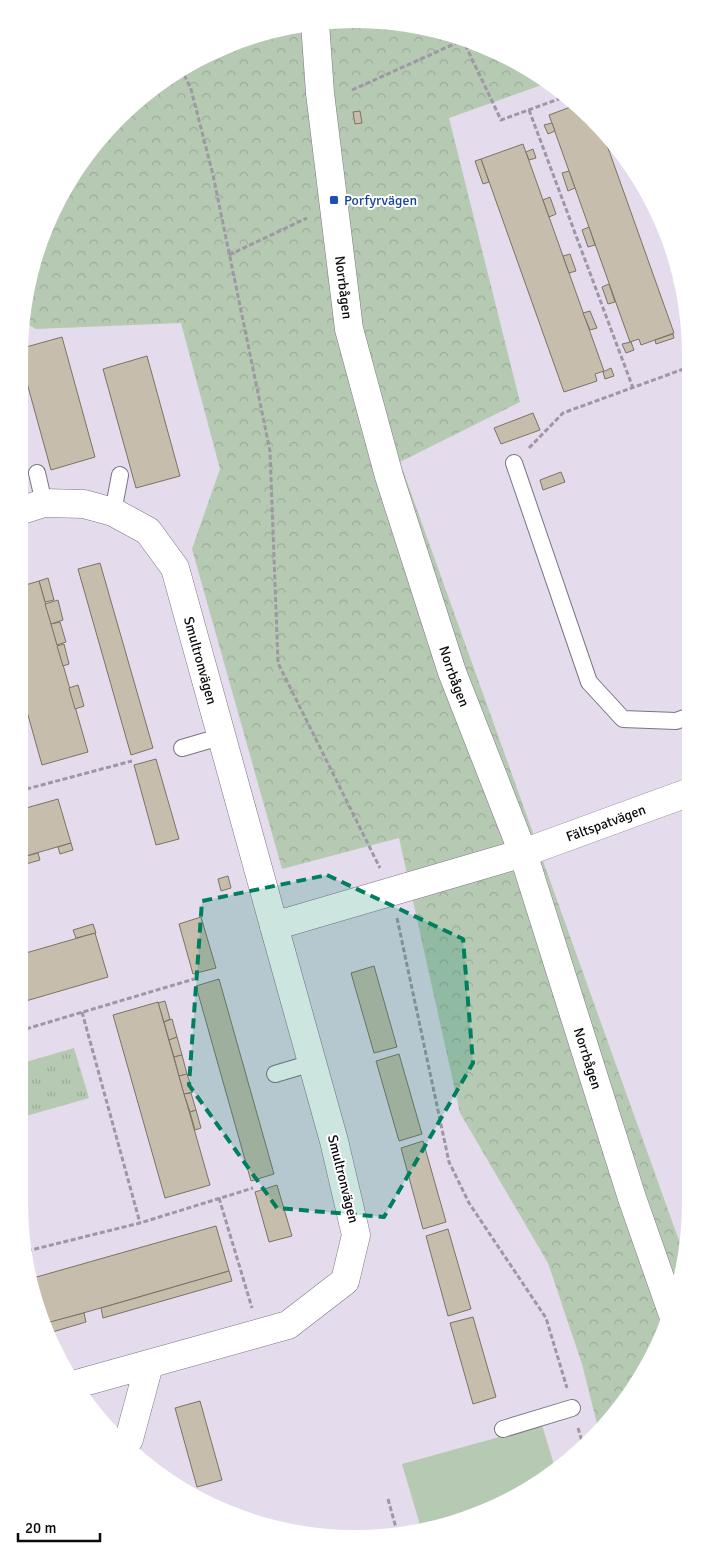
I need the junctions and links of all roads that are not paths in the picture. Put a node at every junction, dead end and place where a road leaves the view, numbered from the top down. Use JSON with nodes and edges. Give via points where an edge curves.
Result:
{"nodes":[{"id":1,"x":315,"y":30,"type":"edge"},
{"id":2,"x":514,"y":463,"type":"road end"},
{"id":3,"x":37,"y":473,"type":"dead end"},
{"id":4,"x":120,"y":475,"type":"dead end"},
{"id":5,"x":31,"y":507,"type":"edge"},
{"id":6,"x":113,"y":512,"type":"junction"},
{"id":7,"x":682,"y":719,"type":"edge"},
{"id":8,"x":223,"y":736,"type":"junction"},
{"id":9,"x":182,"y":748,"type":"dead end"},
{"id":10,"x":682,"y":795,"type":"edge"},
{"id":11,"x":523,"y":853,"type":"junction"},
{"id":12,"x":274,"y":926,"type":"junction"},
{"id":13,"x":312,"y":1063,"type":"junction"},
{"id":14,"x":275,"y":1074,"type":"dead end"},
{"id":15,"x":668,"y":1299,"type":"edge"},
{"id":16,"x":149,"y":1365,"type":"junction"},
{"id":17,"x":82,"y":1383,"type":"edge"},
{"id":18,"x":572,"y":1408,"type":"road end"},
{"id":19,"x":503,"y":1429,"type":"dead end"},
{"id":20,"x":129,"y":1440,"type":"edge"}],
"edges":[{"from":1,"to":11,"type":"street","name":"Norrbågen","via":[[320,93],[349,329],[389,476],[452,672]]},
{"from":2,"to":7,"type":"lane","via":[[589,682],[623,719]]},
{"from":3,"to":5,"type":"lane"},
{"from":4,"to":6,"type":"lane"},
{"from":5,"to":6,"type":"street","name":"Smultronvägen","via":[[84,504]]},
{"from":6,"to":8,"type":"street","name":"Smultronvägen","via":[[148,531],[175,568]]},
{"from":8,"to":9,"type":"lane"},
{"from":8,"to":12,"type":"street","name":"Smultronvägen"},
{"from":10,"to":11,"type":"street","name":"Fältspatvägen"},
{"from":11,"to":12,"type":"street"},
{"from":11,"to":15,"type":"street","name":"Norrbågen","via":[[632,1198]]},
{"from":12,"to":13,"type":"street","name":"Smultronvägen"},
{"from":13,"to":14,"type":"lane"},
{"from":13,"to":16,"type":"street","name":"Smultronvägen","via":[[356,1235],[345,1281],[288,1325]]},
{"from":16,"to":17,"type":"street","name":"Smultronvägen"},
{"from":16,"to":20,"type":"street"},
{"from":18,"to":19,"type":"lane"}]}
